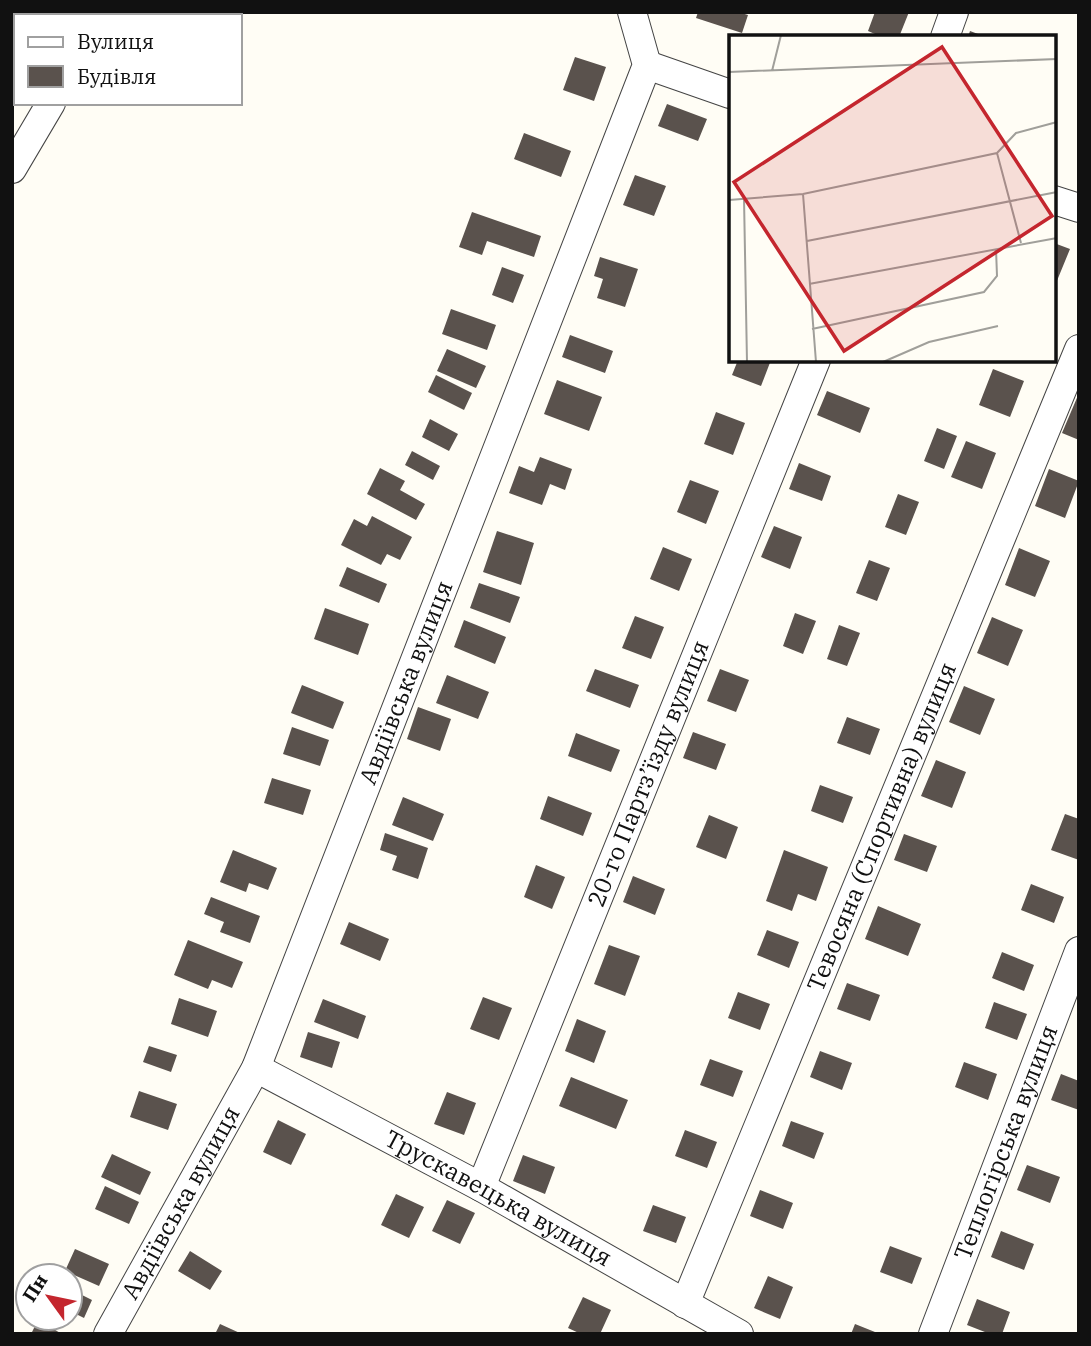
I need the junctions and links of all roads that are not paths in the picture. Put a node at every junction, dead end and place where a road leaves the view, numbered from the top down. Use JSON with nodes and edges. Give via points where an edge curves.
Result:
{"nodes":[{"id":1,"x":632,"y":12,"type":"edge"},
{"id":2,"x":954,"y":12,"type":"edge"},
{"id":3,"x":946,"y":35,"type":"edge"},
{"id":4,"x":647,"y":65,"type":"junction"},
{"id":5,"x":729,"y":94,"type":"edge"},
{"id":6,"x":50,"y":105,"type":"edge"},
{"id":7,"x":12,"y":169,"type":"edge"},
{"id":8,"x":1056,"y":201,"type":"edge"},
{"id":9,"x":1079,"y":208,"type":"edge"},
{"id":10,"x":1078,"y":352,"type":"edge"},
{"id":11,"x":815,"y":362,"type":"edge"},
{"id":12,"x":1079,"y":951,"type":"edge"},
{"id":13,"x":256,"y":1068,"type":"junction"},
{"id":14,"x":481,"y":1187,"type":"junction"},
{"id":15,"x":685,"y":1304,"type":"junction"},
{"id":16,"x":108,"y":1334,"type":"edge"},
{"id":17,"x":739,"y":1334,"type":"edge"},
{"id":18,"x":933,"y":1334,"type":"edge"}],
"edges":[{"from":1,"to":4,"type":"street"},
{"from":2,"to":3,"type":"street"},
{"from":4,"to":5,"type":"street"},
{"from":4,"to":13,"type":"street","name":"Авдіївська вулиця"},
{"from":6,"to":7,"type":"street"},
{"from":8,"to":9,"type":"street"},
{"from":10,"to":15,"type":"street","name":"Тевосяна (Спортивна) вулиця"},
{"from":11,"to":14,"type":"street","name":"20-го Партз’їзду вулиця"},
{"from":12,"to":18,"type":"street","name":"Теплогірська вулиця"},
{"from":13,"to":14,"type":"street","name":"Трускавецька вулиця"},
{"from":13,"to":16,"type":"street","name":"Авдіївська вулиця"},
{"from":14,"to":15,"type":"street","name":"Трускавецька вулиця"},
{"from":15,"to":17,"type":"street","name":"Трускавецька вулиця"}]}
